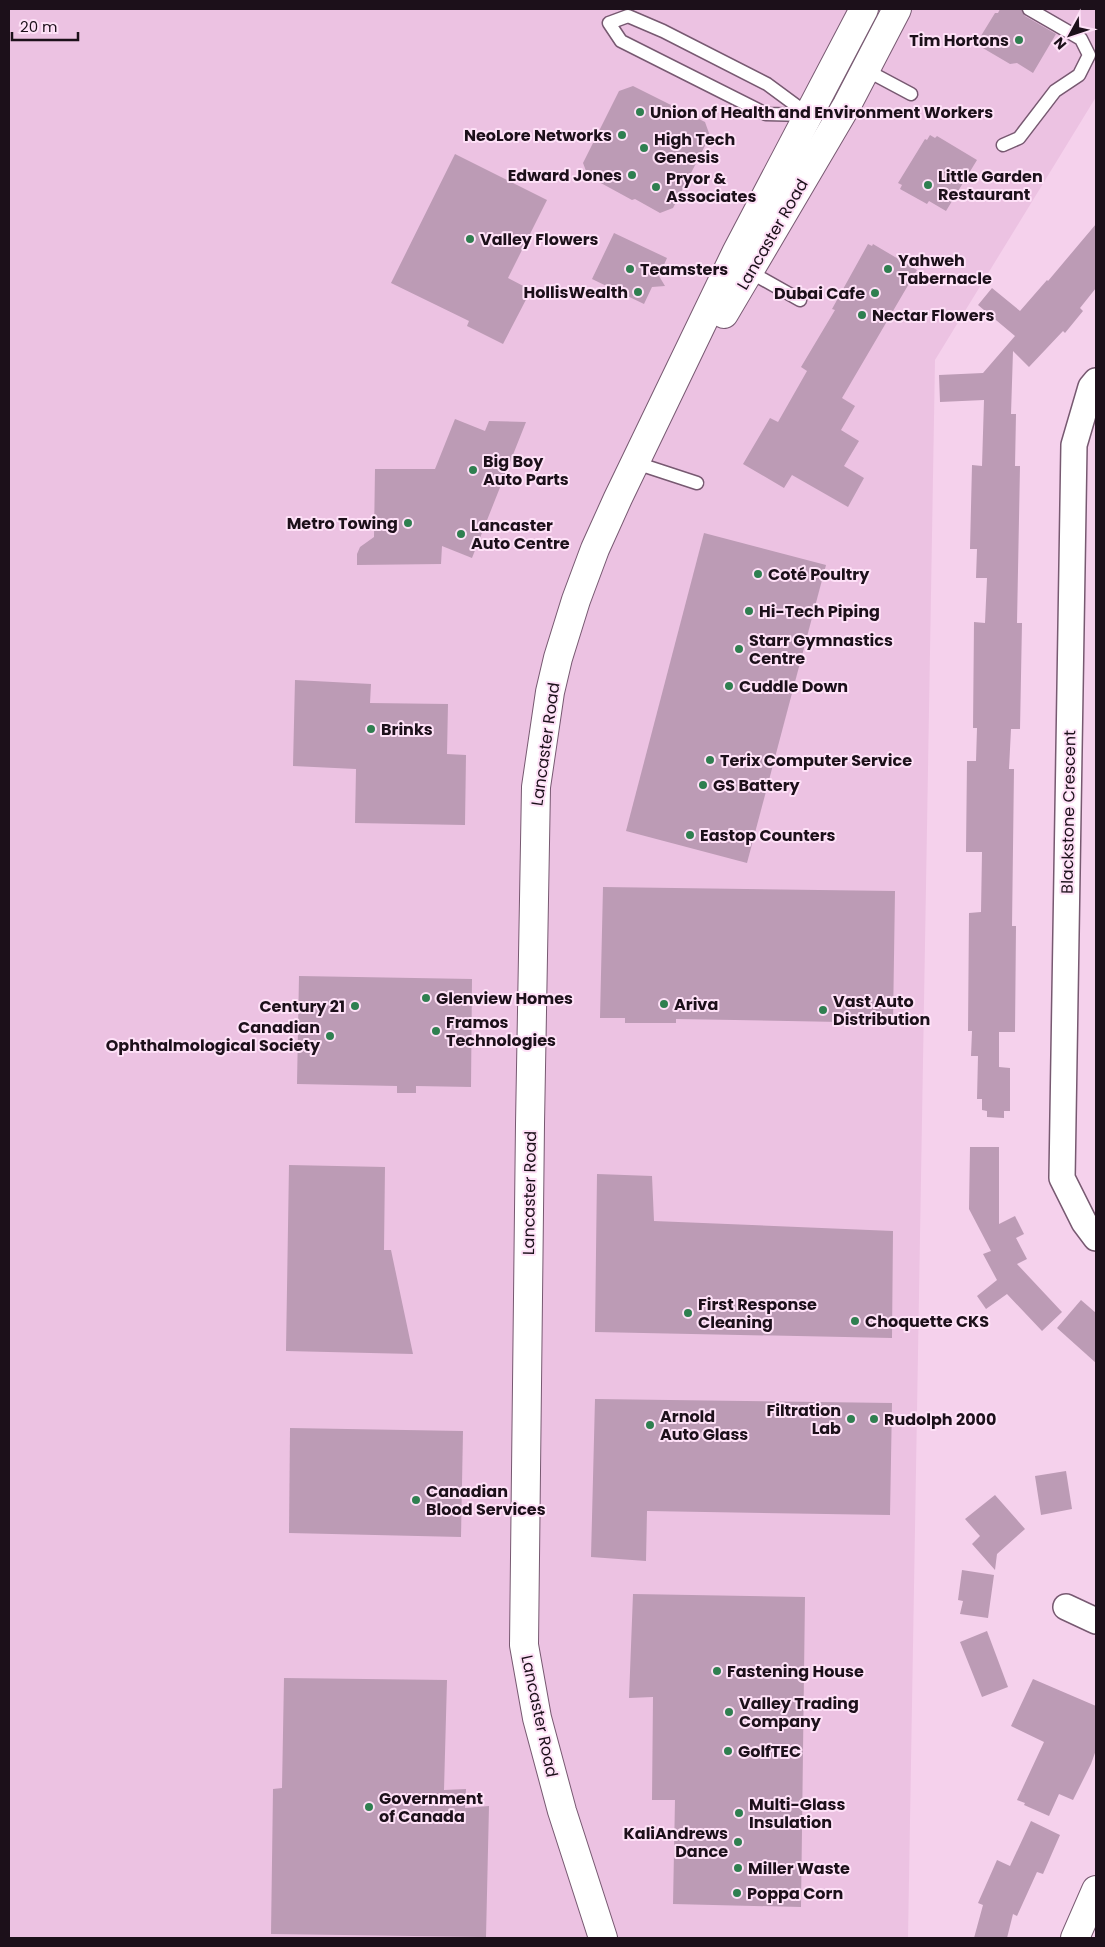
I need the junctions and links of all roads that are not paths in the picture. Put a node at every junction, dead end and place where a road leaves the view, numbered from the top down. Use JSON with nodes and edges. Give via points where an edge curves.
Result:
{"nodes":[{"id":1,"x":864,"y":9,"type":"edge"},
{"id":2,"x":897,"y":9,"type":"edge"},
{"id":3,"x":1029,"y":9,"type":"edge"},
{"id":4,"x":866,"y":70,"type":"junction"},
{"id":5,"x":911,"y":94,"type":"dead end"},
{"id":6,"x":809,"y":115,"type":"junction"},
{"id":7,"x":1003,"y":146,"type":"dead end"},
{"id":8,"x":741,"y":267,"type":"junction"},
{"id":9,"x":800,"y":300,"type":"dead end"},
{"id":10,"x":1096,"y":382,"type":"edge"},
{"id":11,"x":638,"y":459,"type":"junction"},
{"id":12,"x":696,"y":483,"type":"dead end"},
{"id":13,"x":1096,"y":1238,"type":"edge"},
{"id":14,"x":1066,"y":1607,"type":"dead end"},
{"id":15,"x":1096,"y":1621,"type":"edge"},
{"id":16,"x":1096,"y":1890,"type":"edge"},
{"id":17,"x":603,"y":1938,"type":"edge"},
{"id":18,"x":1075,"y":1938,"type":"edge"}],
"edges":[{"from":1,"to":6,"type":"street","name":"Lancaster Road"},
{"from":2,"to":4,"type":"street","name":"Lancaster Road"},
{"from":3,"to":7,"type":"lane","via":[[1081,39],[1089,55],[1079,75],[1055,91],[1019,138]]},
{"from":4,"to":5,"type":"lane"},
{"from":4,"to":8,"type":"street","name":"Lancaster Road","via":[[847,106]]},
{"from":6,"to":6,"type":"lane","via":[[767,84],[663,31],[628,16],[609,24],[621,41],[766,114]]},
{"from":6,"to":8,"type":"street","name":"Lancaster Road"},
{"from":8,"to":9,"type":"lane"},
{"from":8,"to":11,"type":"street","name":"Lancaster Road"},
{"from":10,"to":13,"type":"street","name":"Blackstone Crescent","via":[[1091,387],[1074,444],[1062,1178],[1084,1222]]},
{"from":11,"to":12,"type":"lane"},
{"from":11,"to":17,"type":"street","name":"Lancaster Road","via":[[595,550],[568,625],[550,692],[536,787],[524,1645],[537,1718],[559,1802]]},
{"from":14,"to":15,"type":"street"},
{"from":16,"to":18,"type":"street"}]}
